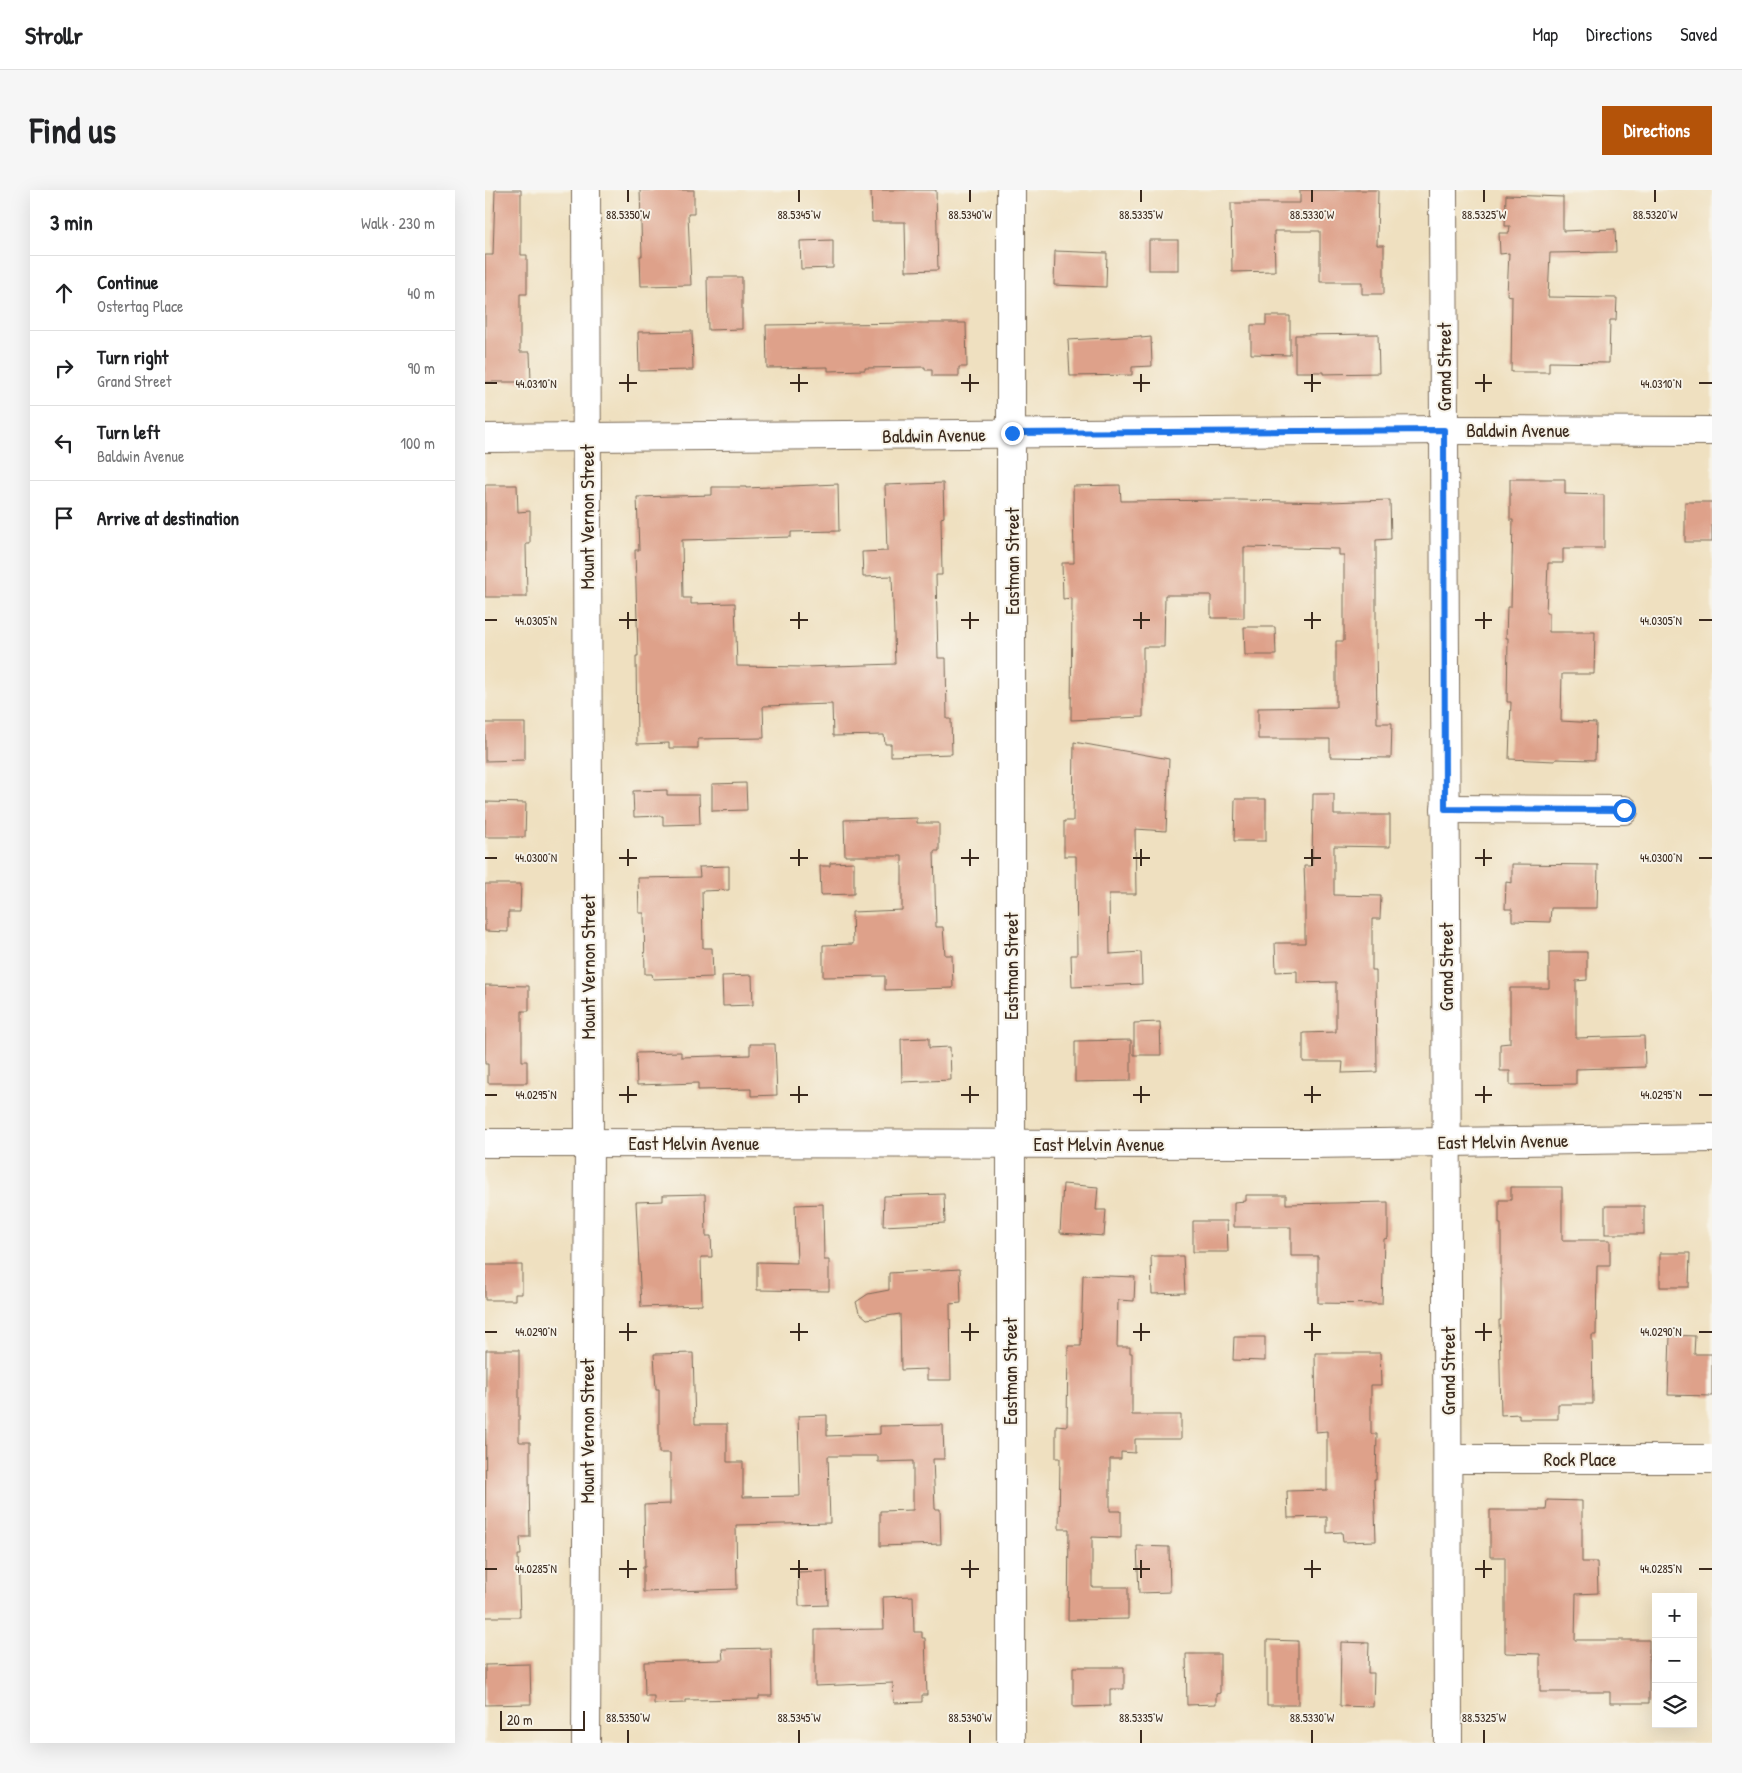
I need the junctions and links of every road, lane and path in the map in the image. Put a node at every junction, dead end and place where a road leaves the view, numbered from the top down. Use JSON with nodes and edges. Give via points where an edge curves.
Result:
{"nodes":[{"id":1,"x":586,"y":190,"type":"edge"},
{"id":2,"x":1011,"y":190,"type":"edge"},
{"id":3,"x":1443,"y":190,"type":"edge"},
{"id":4,"x":1444,"y":430,"type":"junction"},
{"id":5,"x":1712,"y":431,"type":"edge"},
{"id":6,"x":1012,"y":433,"type":"junction"},
{"id":7,"x":485,"y":438,"type":"edge"},
{"id":8,"x":587,"y":438,"type":"junction"},
{"id":9,"x":1445,"y":809,"type":"junction"},
{"id":10,"x":1624,"y":810,"type":"dead end"},
{"id":11,"x":1712,"y":1138,"type":"edge"},
{"id":12,"x":1447,"y":1141,"type":"junction"},
{"id":13,"x":589,"y":1143,"type":"junction"},
{"id":14,"x":485,"y":1144,"type":"edge"},
{"id":15,"x":1010,"y":1144,"type":"junction"},
{"id":16,"x":1449,"y":1459,"type":"junction"},
{"id":17,"x":1712,"y":1459,"type":"edge"},
{"id":18,"x":586,"y":1743,"type":"edge"},
{"id":19,"x":1011,"y":1743,"type":"edge"},
{"id":20,"x":1448,"y":1743,"type":"edge"}],
"edges":[{"from":1,"to":8,"type":"street","name":"Mount Vernon Street"},
{"from":2,"to":6,"type":"street","name":"Eastman Street"},
{"from":3,"to":4,"type":"street","name":"Grand Street"},
{"from":4,"to":5,"type":"street","name":"Baldwin Avenue"},
{"from":4,"to":6,"type":"street","name":"Baldwin Avenue"},
{"from":4,"to":9,"type":"street","name":"Grand Street"},
{"from":6,"to":8,"type":"street","name":"Baldwin Avenue"},
{"from":6,"to":15,"type":"street","name":"Eastman Street"},
{"from":7,"to":8,"type":"street","name":"Baldwin Avenue"},
{"from":8,"to":13,"type":"street","name":"Mount Vernon Street"},
{"from":9,"to":10,"type":"street"},
{"from":9,"to":12,"type":"street","name":"Grand Street"},
{"from":11,"to":12,"type":"street","name":"East Melvin Avenue"},
{"from":12,"to":15,"type":"street","name":"East Melvin Avenue"},
{"from":12,"to":16,"type":"street","name":"Grand Street"},
{"from":13,"to":14,"type":"street","name":"East Melvin Avenue"},
{"from":13,"to":15,"type":"street","name":"East Melvin Avenue"},
{"from":13,"to":18,"type":"street","name":"Mount Vernon Street"},
{"from":15,"to":19,"type":"street","name":"Eastman Street"},
{"from":16,"to":17,"type":"street","name":"Rock Place"},
{"from":16,"to":20,"type":"street","name":"Grand Street"}]}
